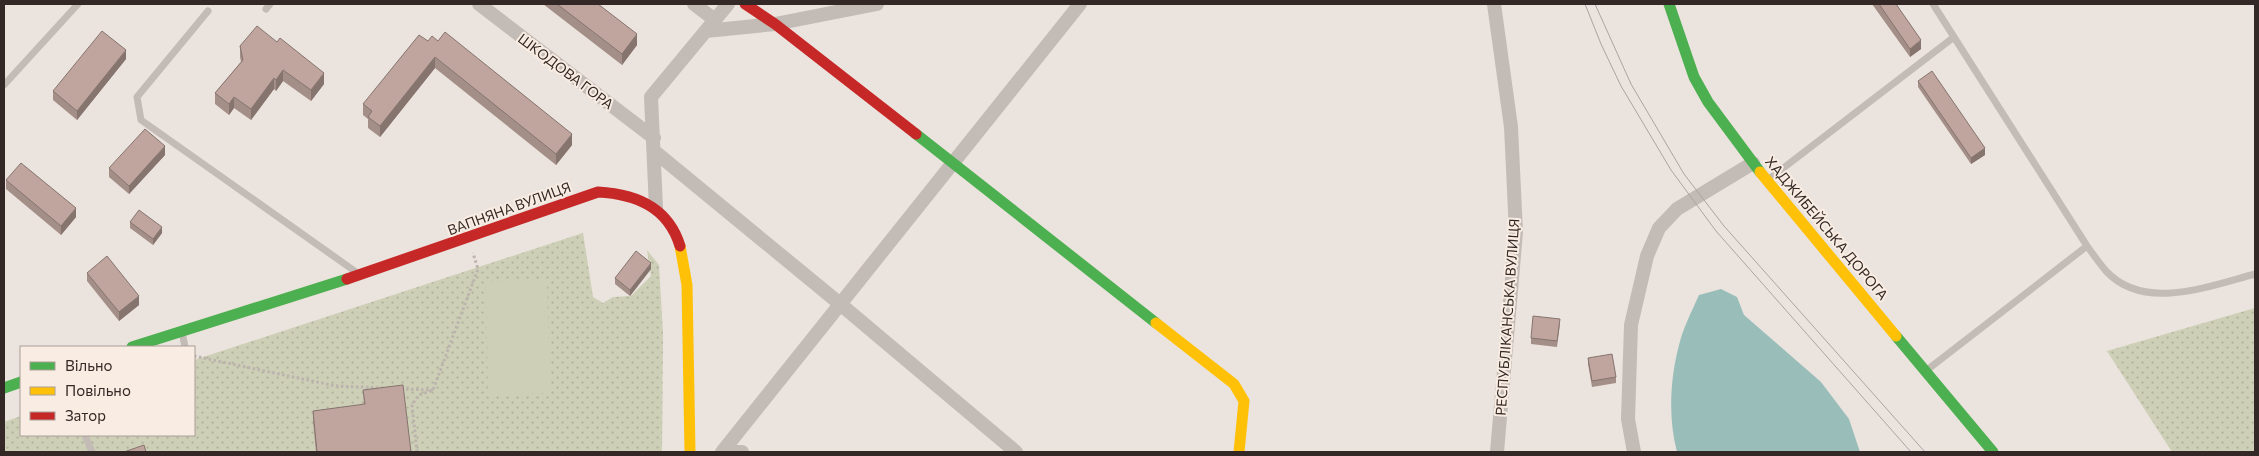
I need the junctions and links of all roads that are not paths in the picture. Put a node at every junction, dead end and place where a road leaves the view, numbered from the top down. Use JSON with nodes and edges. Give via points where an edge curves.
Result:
{"nodes":[{"id":1,"x":78,"y":4,"type":"edge"},
{"id":2,"x":479,"y":4,"type":"edge"},
{"id":3,"x":694,"y":4,"type":"edge"},
{"id":4,"x":728,"y":4,"type":"edge"},
{"id":5,"x":745,"y":4,"type":"edge"},
{"id":6,"x":877,"y":4,"type":"edge"},
{"id":7,"x":1080,"y":4,"type":"edge"},
{"id":8,"x":1494,"y":4,"type":"edge"},
{"id":9,"x":1668,"y":4,"type":"edge"},
{"id":10,"x":1934,"y":4,"type":"edge"},
{"id":11,"x":208,"y":11,"type":"dead end"},
{"id":12,"x":715,"y":20,"type":"junction"},
{"id":13,"x":776,"y":24,"type":"junction"},
{"id":14,"x":706,"y":31,"type":"junction"},
{"id":15,"x":1954,"y":37,"type":"junction"},
{"id":16,"x":4,"y":85,"type":"edge"},
{"id":17,"x":654,"y":145,"type":"junction"},
{"id":18,"x":951,"y":163,"type":"junction"},
{"id":19,"x":1753,"y":163,"type":"junction"},
{"id":20,"x":1767,"y":181,"type":"junction"},
{"id":21,"x":656,"y":208,"type":"junction"},
{"id":22,"x":2087,"y":246,"type":"junction"},
{"id":23,"x":2255,"y":274,"type":"edge"},
{"id":24,"x":360,"y":275,"type":"junction"},
{"id":25,"x":839,"y":303,"type":"junction"},
{"id":26,"x":182,"y":332,"type":"junction"},
{"id":27,"x":135,"y":346,"type":"edge"},
{"id":28,"x":185,"y":346,"type":"edge"},
{"id":29,"x":1927,"y":371,"type":"junction"},
{"id":30,"x":20,"y":382,"type":"edge"},
{"id":31,"x":4,"y":388,"type":"edge"},
{"id":32,"x":85,"y":436,"type":"edge"},
{"id":33,"x":92,"y":452,"type":"edge"},
{"id":34,"x":690,"y":452,"type":"edge"},
{"id":35,"x":722,"y":452,"type":"edge"},
{"id":36,"x":735,"y":452,"type":"edge"},
{"id":37,"x":742,"y":452,"type":"edge"},
{"id":38,"x":1016,"y":452,"type":"edge"},
{"id":39,"x":1239,"y":452,"type":"edge"},
{"id":40,"x":1497,"y":452,"type":"edge"},
{"id":41,"x":1634,"y":452,"type":"edge"},
{"id":42,"x":1993,"y":452,"type":"edge"}],
"edges":[{"from":1,"to":16,"type":"lane"},
{"from":2,"to":17,"type":"street","name":"ШКОДОВА ГОРА"},
{"from":3,"to":12,"type":"street"},
{"from":4,"to":12,"type":"street"},
{"from":5,"to":13,"type":"street"},
{"from":6,"to":13,"type":"street"},
{"from":7,"to":18,"type":"street"},
{"from":8,"to":40,"type":"street","name":"РЕСПУБЛІКАНСЬКА ВУЛИЦЯ","via":[[1511,127],[1516,232]]},
{"from":9,"to":19,"type":"street","name":"ХАДЖИБЕЙСЬКА ДОРОГА","via":[[1694,77],[1708,102]]},
{"from":10,"to":15,"type":"lane"},
{"from":11,"to":24,"type":"lane","via":[[137,97],[141,120]]},
{"from":12,"to":14,"type":"street"},
{"from":13,"to":14,"type":"street"},
{"from":13,"to":18,"type":"street"},
{"from":14,"to":17,"type":"street","via":[[651,97]]},
{"from":15,"to":20,"type":"lane"},
{"from":15,"to":22,"type":"lane"},
{"from":17,"to":21,"type":"street"},
{"from":17,"to":25,"type":"street","name":"ШКОДОВА ГОРА"},
{"from":18,"to":25,"type":"street"},
{"from":18,"to":39,"type":"street","via":[[1234,384],[1244,401]]},
{"from":19,"to":20,"type":"street","name":"ХАДЖИБЕЙСЬКА ДОРОГА"},
{"from":19,"to":41,"type":"street","via":[[1677,209],[1659,228],[1646,256],[1632,325],[1628,419]]},
{"from":20,"to":29,"type":"street","name":"ХАДЖИБЕЙСЬКА ДОРОГА"},
{"from":21,"to":24,"type":"street","name":"ВАПНЯНА ВУЛИЦЯ","via":[[621,193],[598,192]]},
{"from":21,"to":34,"type":"street","name":"ВАПНЯНА ВУЛИЦЯ","via":[[671,224],[680,246],[687,280]]},
{"from":22,"to":23,"type":"lane","via":[[2106,272],[2130,288],[2157,293],[2189,292]]},
{"from":22,"to":29,"type":"lane"},
{"from":24,"to":26,"type":"street","name":"ВАПНЯНА ВУЛИЦЯ"},
{"from":25,"to":35,"type":"street"},
{"from":25,"to":38,"type":"street","name":"ШКОДОВА ГОРА"},
{"from":26,"to":27,"type":"street","name":"ВАПНЯНА ВУЛИЦЯ"},
{"from":26,"to":28,"type":"lane"},
{"from":29,"to":42,"type":"street","name":"ХАДЖИБЕЙСЬКА ДОРОГА"},
{"from":30,"to":31,"type":"street"},
{"from":32,"to":33,"type":"lane"},
{"from":36,"to":37,"type":"street"}]}
